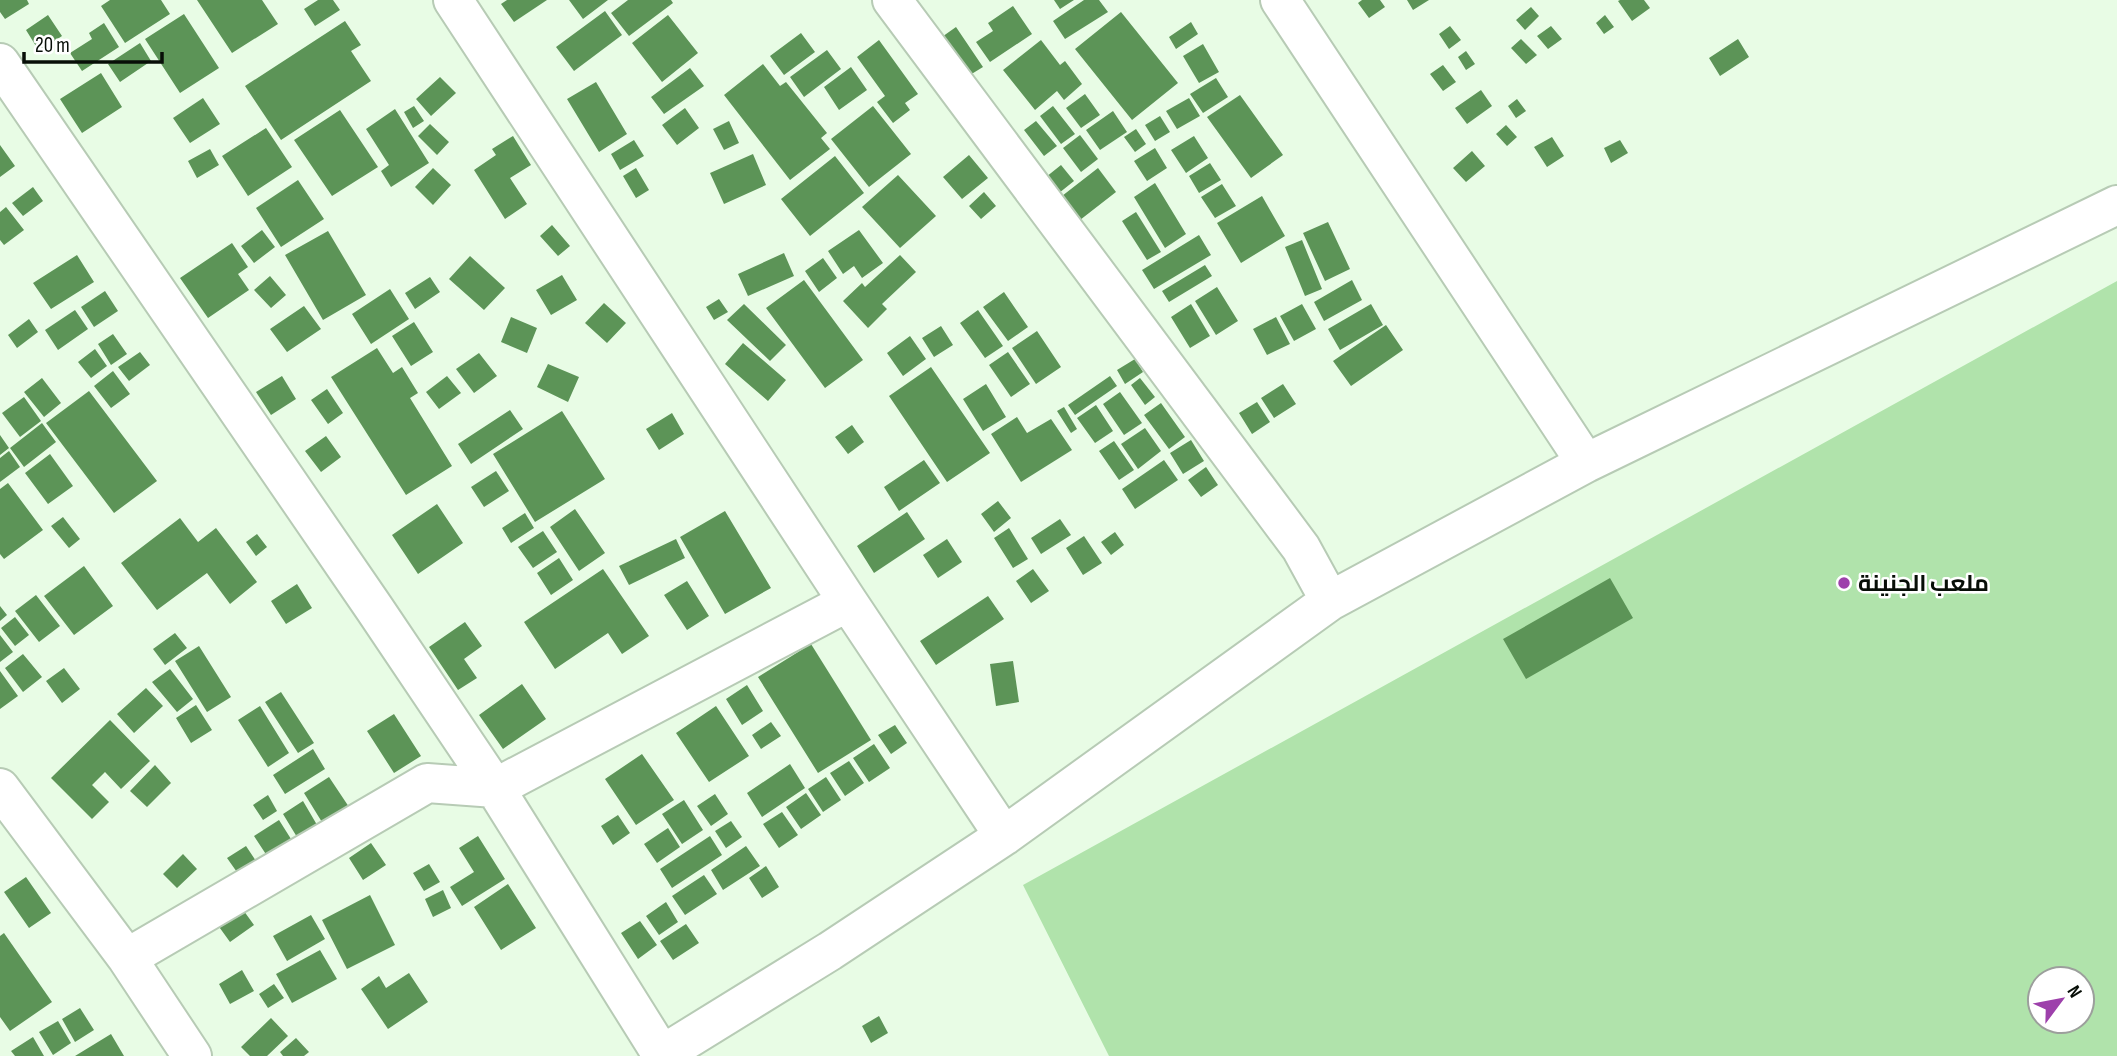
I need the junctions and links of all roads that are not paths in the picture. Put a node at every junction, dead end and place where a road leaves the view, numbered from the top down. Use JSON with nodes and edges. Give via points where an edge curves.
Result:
{"nodes":[{"id":1,"x":453,"y":0,"type":"edge"},
{"id":2,"x":892,"y":0,"type":"edge"},
{"id":3,"x":1280,"y":0,"type":"edge"},
{"id":4,"x":0,"y":62,"type":"edge"},
{"id":5,"x":2117,"y":205,"type":"edge"},
{"id":6,"x":1586,"y":463,"type":"junction"},
{"id":7,"x":1330,"y":601,"type":"junction"},
{"id":8,"x":848,"y":602,"type":"junction"},
{"id":9,"x":0,"y":788,"type":"edge"},
{"id":10,"x":495,"y":788,"type":"junction"},
{"id":11,"x":1004,"y":835,"type":"junction"},
{"id":12,"x":127,"y":958,"type":"junction"},
{"id":13,"x":661,"y":1055,"type":"edge"},
{"id":14,"x":192,"y":1056,"type":"edge"}],
"edges":[{"from":1,"to":8,"type":"street"},
{"from":2,"to":7,"type":"street","via":[[1301,548]]},
{"from":3,"to":6,"type":"street"},
{"from":4,"to":10,"type":"street"},
{"from":5,"to":6,"type":"street"},
{"from":6,"to":7,"type":"street"},
{"from":7,"to":11,"type":"street"},
{"from":8,"to":10,"type":"street"},
{"from":8,"to":11,"type":"street"},
{"from":9,"to":12,"type":"street"},
{"from":10,"to":12,"type":"street","via":[[427,783]]},
{"from":10,"to":13,"type":"street"},
{"from":11,"to":13,"type":"street","via":[[830,951]]},
{"from":12,"to":14,"type":"street"}]}
